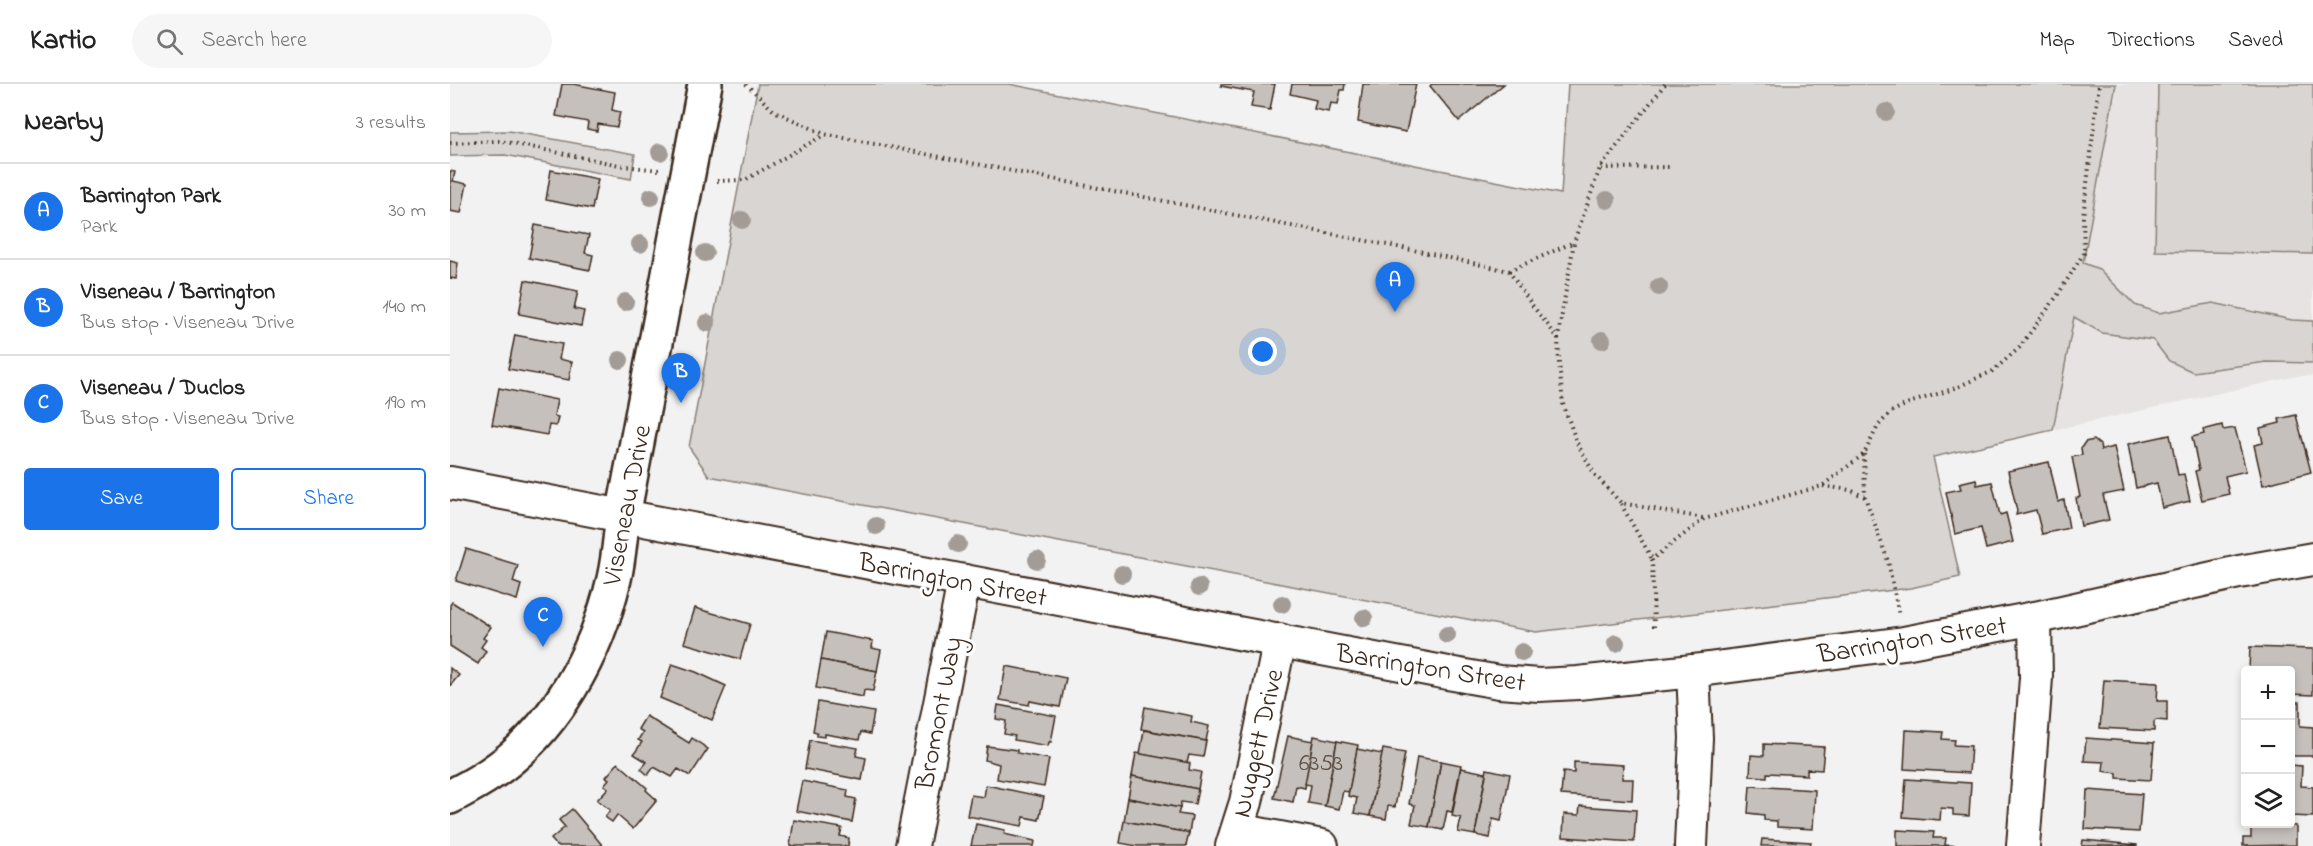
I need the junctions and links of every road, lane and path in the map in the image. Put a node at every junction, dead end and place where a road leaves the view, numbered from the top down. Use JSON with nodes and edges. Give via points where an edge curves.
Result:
{"nodes":[{"id":1,"x":705,"y":84,"type":"edge"},
{"id":2,"x":746,"y":84,"type":"edge"},
{"id":3,"x":1665,"y":84,"type":"edge"},
{"id":4,"x":2099,"y":84,"type":"edge"},
{"id":5,"x":824,"y":134,"type":"junction"},
{"id":6,"x":450,"y":144,"type":"edge"},
{"id":7,"x":1670,"y":167,"type":"dead end"},
{"id":8,"x":1600,"y":168,"type":"junction"},
{"id":9,"x":688,"y":178,"type":"junction"},
{"id":10,"x":1574,"y":242,"type":"junction"},
{"id":11,"x":1509,"y":271,"type":"junction"},
{"id":12,"x":1558,"y":338,"type":"junction"},
{"id":13,"x":1864,"y":454,"type":"junction"},
{"id":14,"x":450,"y":483,"type":"edge"},
{"id":15,"x":1822,"y":486,"type":"junction"},
{"id":16,"x":1865,"y":497,"type":"junction"},
{"id":17,"x":1621,"y":503,"type":"junction"},
{"id":18,"x":622,"y":516,"type":"junction"},
{"id":19,"x":1704,"y":519,"type":"junction"},
{"id":20,"x":1652,"y":559,"type":"junction"},
{"id":21,"x":2313,"y":559,"type":"edge"},
{"id":22,"x":964,"y":581,"type":"junction"},
{"id":23,"x":2035,"y":618,"type":"junction"},
{"id":24,"x":1654,"y":627,"type":"dead end"},
{"id":25,"x":1280,"y":640,"type":"junction"},
{"id":26,"x":1904,"y":644,"type":"junction"},
{"id":27,"x":1693,"y":671,"type":"junction"},
{"id":28,"x":450,"y":797,"type":"edge"},
{"id":29,"x":1235,"y":838,"type":"edge"},
{"id":30,"x":912,"y":846,"type":"edge"},
{"id":31,"x":1322,"y":846,"type":"edge"},
{"id":32,"x":1690,"y":846,"type":"edge"},
{"id":33,"x":2024,"y":846,"type":"edge"}],
"edges":[{"from":1,"to":9,"type":"street","name":"Viseneau Drive"},
{"from":2,"to":5,"type":"path","via":[[774,111]]},
{"from":3,"to":8,"type":"path"},
{"from":4,"to":13,"type":"path","via":[[2084,217],[2084,253],[2057,296],[2019,348],[1993,371],[1891,412],[1878,426]]},
{"from":5,"to":9,"type":"path","via":[[745,180]]},
{"from":5,"to":11,"type":"path"},
{"from":6,"to":9,"type":"path","via":[[501,141]]},
{"from":7,"to":8,"type":"path"},
{"from":8,"to":10,"type":"path"},
{"from":9,"to":18,"type":"street","name":"Viseneau Drive"},
{"from":10,"to":11,"type":"path"},
{"from":10,"to":12,"type":"path"},
{"from":11,"to":12,"type":"path"},
{"from":12,"to":17,"type":"path","via":[[1563,404],[1577,443],[1595,475]]},
{"from":13,"to":15,"type":"path"},
{"from":13,"to":16,"type":"path"},
{"from":14,"to":18,"type":"street","name":"Barrington Street"},
{"from":15,"to":16,"type":"path","via":[[1850,490]]},
{"from":15,"to":19,"type":"path"},
{"from":16,"to":26,"type":"path","via":[[1888,561]]},
{"from":17,"to":19,"type":"path"},
{"from":17,"to":20,"type":"path"},
{"from":18,"to":22,"type":"street","name":"Barrington Street"},
{"from":18,"to":28,"type":"street","name":"Viseneau Drive","via":[[614,578],[594,645],[563,698],[515,754]]},
{"from":19,"to":20,"type":"path"},
{"from":20,"to":24,"type":"path"},
{"from":21,"to":23,"type":"street","name":"Barrington Street"},
{"from":22,"to":25,"type":"street","name":"Barrington Street"},
{"from":22,"to":30,"type":"street","name":"Bromont Way"},
{"from":23,"to":26,"type":"street","name":"Barrington Street"},
{"from":23,"to":33,"type":"street","via":[[2036,678]]},
{"from":25,"to":27,"type":"street","name":"Barrington Street","via":[[1499,682],[1578,683]]},
{"from":25,"to":29,"type":"street","name":"Nuggett Drive"},
{"from":26,"to":27,"type":"street","name":"Barrington Street"},
{"from":27,"to":32,"type":"street","via":[[1696,738]]},
{"from":29,"to":31,"type":"street"}]}
